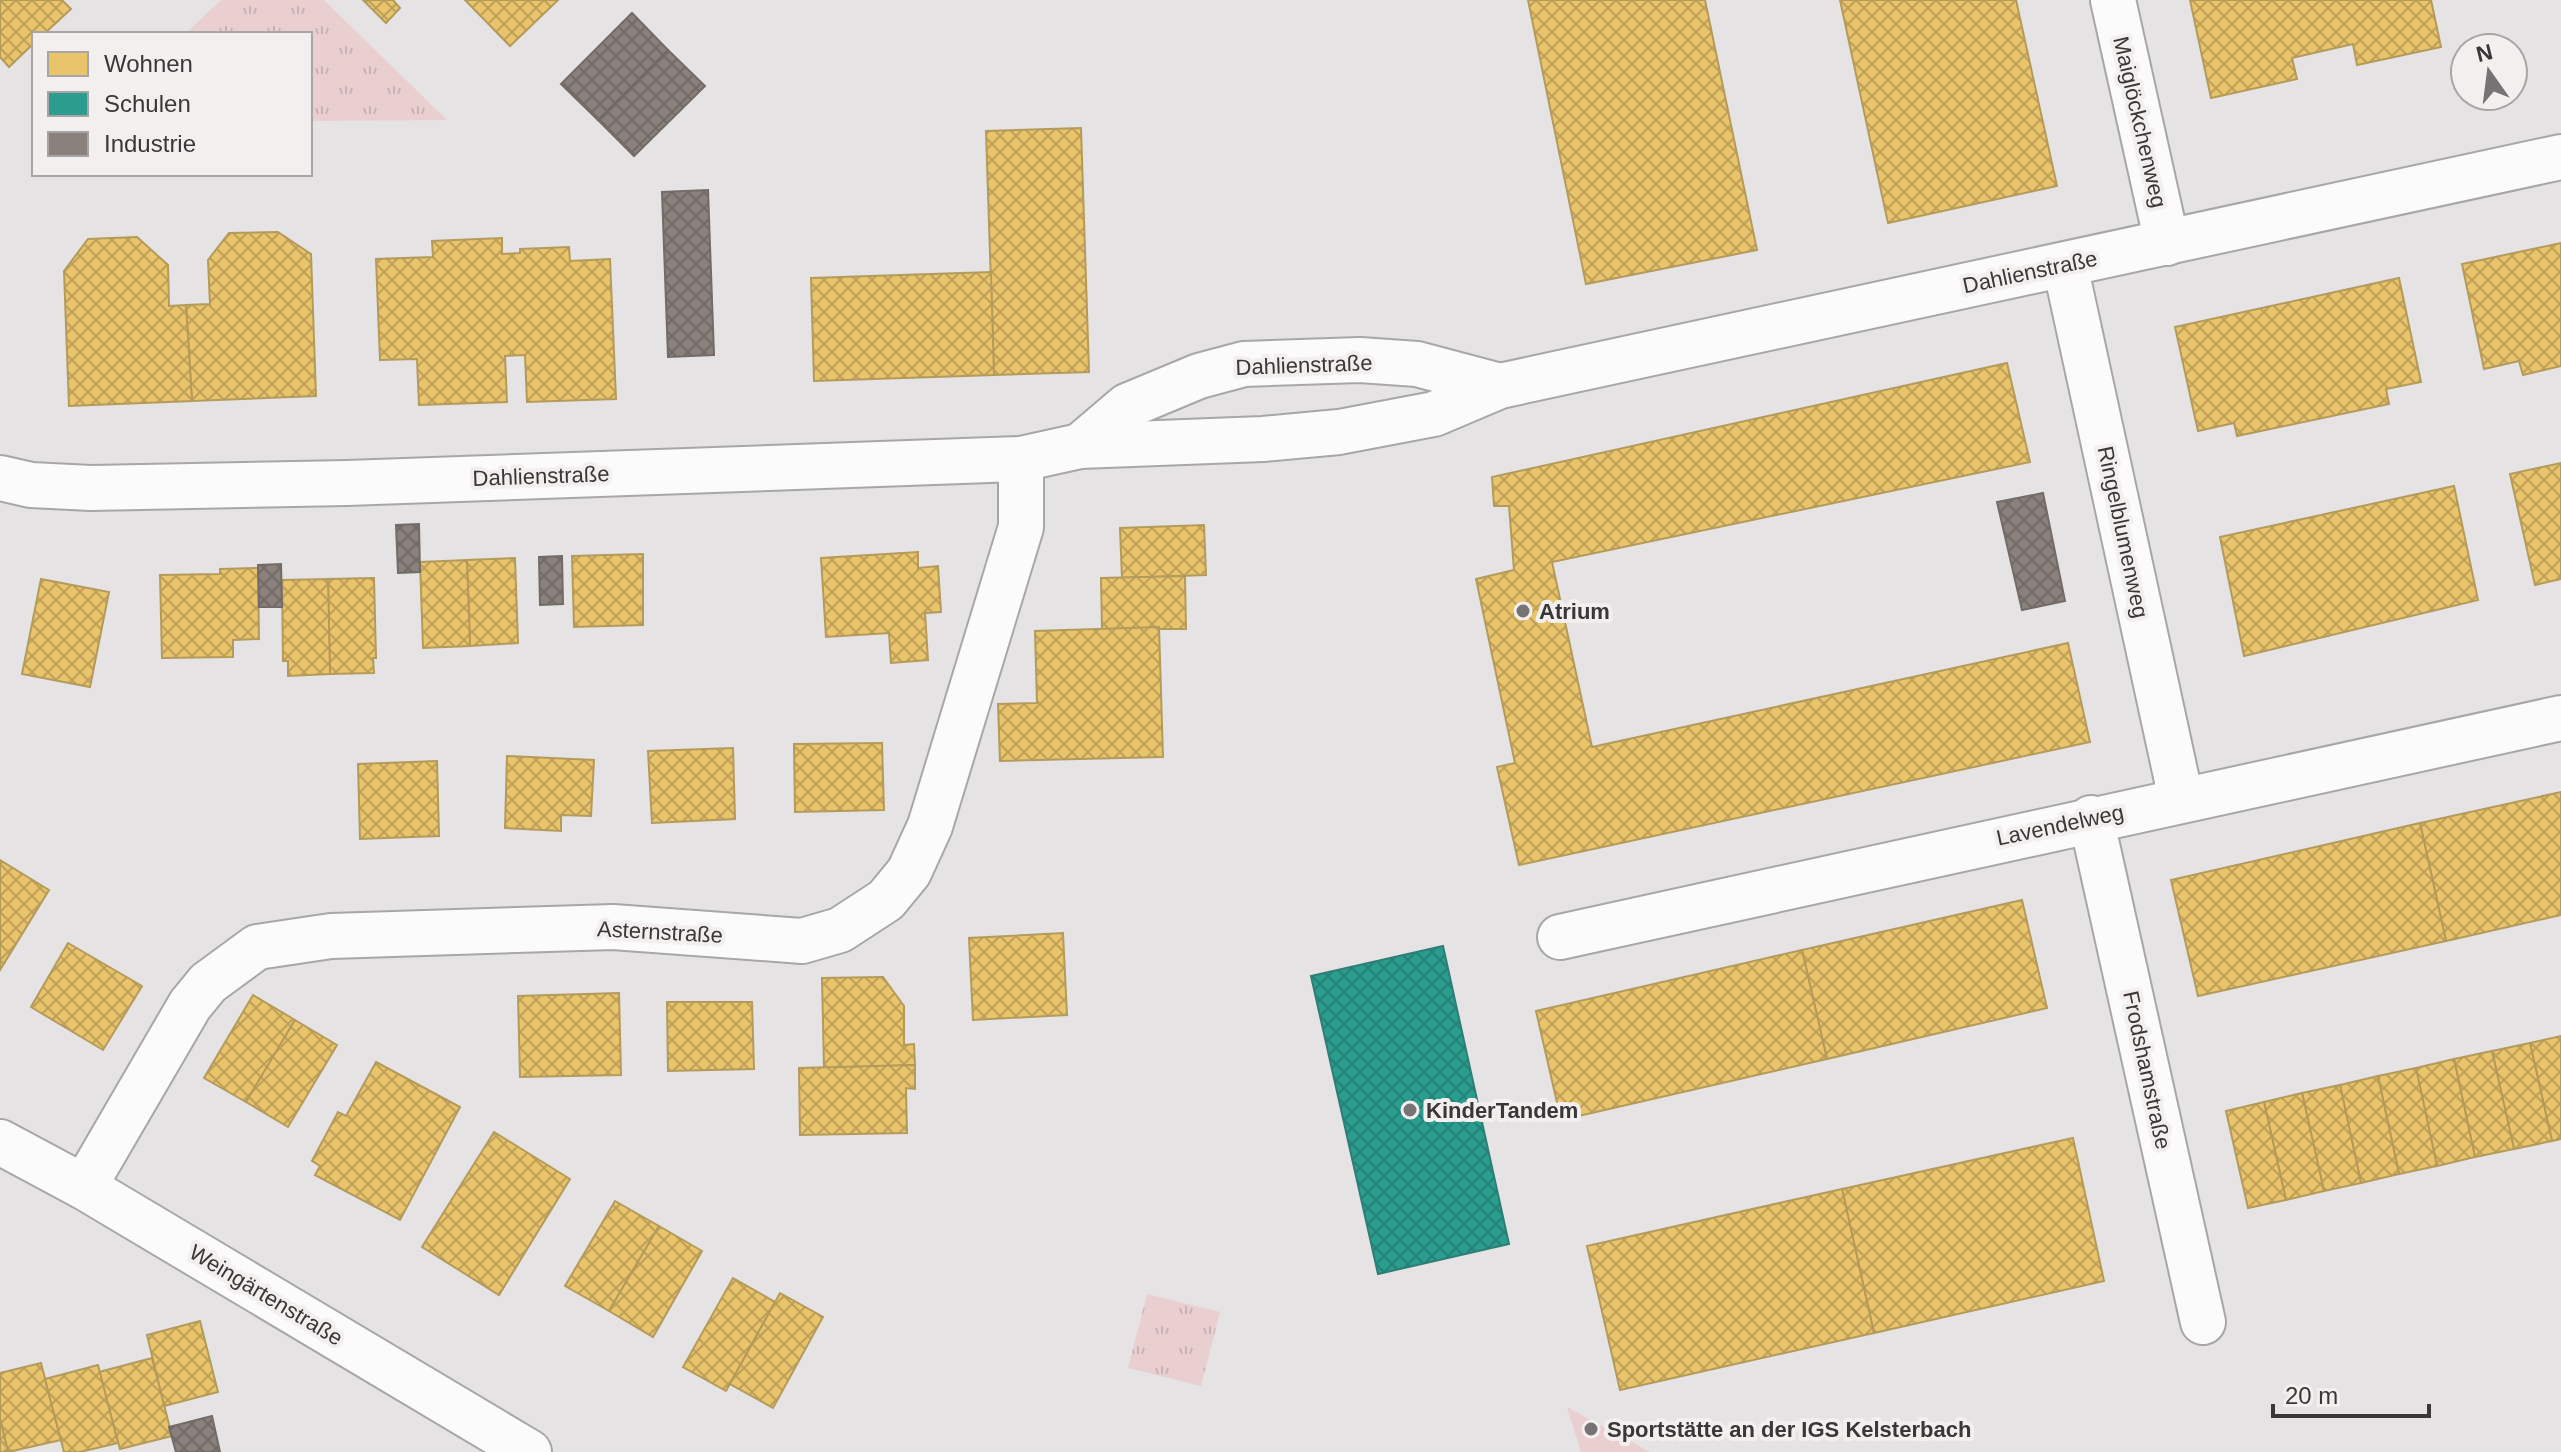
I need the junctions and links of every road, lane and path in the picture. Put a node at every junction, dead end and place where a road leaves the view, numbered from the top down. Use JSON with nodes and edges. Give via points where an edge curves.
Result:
{"nodes":[{"id":1,"x":2113,"y":0,"type":"edge"},
{"id":2,"x":2561,"y":157,"type":"edge"},
{"id":3,"x":2167,"y":243,"type":"junction"},
{"id":4,"x":2065,"y":265,"type":"junction"},
{"id":5,"x":1500,"y":386,"type":"junction"},
{"id":6,"x":1080,"y":446,"type":"junction"},
{"id":7,"x":1021,"y":459,"type":"junction"},
{"id":8,"x":0,"y":478,"type":"edge"},
{"id":9,"x":2561,"y":718,"type":"edge"},
{"id":10,"x":2181,"y":799,"type":"junction"},
{"id":11,"x":2091,"y":818,"type":"junction"},
{"id":12,"x":1560,"y":937,"type":"dead end"},
{"id":13,"x":0,"y":1142,"type":"edge"},
{"id":14,"x":84,"y":1187,"type":"junction"},
{"id":15,"x":2203,"y":1322,"type":"dead end"},
{"id":16,"x":529,"y":1452,"type":"edge"}],
"edges":[{"from":1,"to":3,"type":"street","name":"Maiglöckchenweg"},
{"from":2,"to":3,"type":"street","name":"Dahlienstraße"},
{"from":3,"to":4,"type":"street","name":"Dahlienstraße"},
{"from":4,"to":5,"type":"street","name":"Dahlienstraße"},
{"from":4,"to":10,"type":"street","name":"Ringelblumenweg"},
{"from":5,"to":6,"type":"street","name":"Dahlienstraße","via":[[1434,414],[1339,432]]},
{"from":5,"to":6,"type":"street","name":"Dahlienstraße","via":[[1417,364],[1244,364],[1127,406]]},
{"from":6,"to":7,"type":"street","name":"Dahlienstraße"},
{"from":7,"to":8,"type":"street","name":"Dahlienstraße","via":[[106,488],[31,485]]},
{"from":7,"to":14,"type":"street","name":"Asternstraße","via":[[1021,527],[930,826],[909,872],[886,900],[840,930],[802,941],[613,927],[331,936],[257,947],[208,983],[190,1005]]},
{"from":9,"to":10,"type":"street","name":"Lavendelweg"},
{"from":10,"to":11,"type":"street","name":"Lavendelweg"},
{"from":11,"to":12,"type":"street","name":"Lavendelweg"},
{"from":11,"to":15,"type":"street","name":"Frodshamstraße"},
{"from":13,"to":14,"type":"street","name":"Weingärtenstraße"},
{"from":14,"to":16,"type":"street","name":"Weingärtenstraße"}]}
